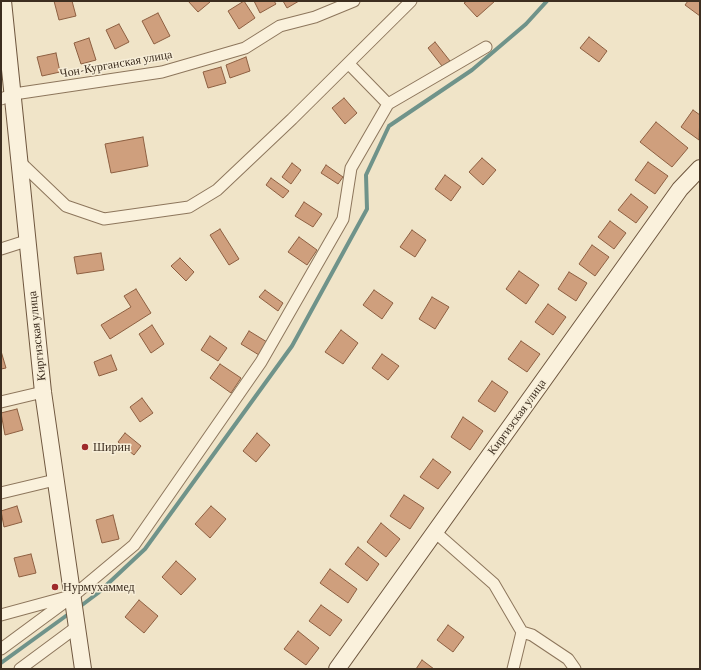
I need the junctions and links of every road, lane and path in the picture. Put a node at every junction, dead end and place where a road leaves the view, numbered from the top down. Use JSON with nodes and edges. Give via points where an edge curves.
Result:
{"nodes":[{"id":1,"x":3,"y":1,"type":"edge"},
{"id":2,"x":354,"y":1,"type":"edge"},
{"id":3,"x":411,"y":1,"type":"edge"},
{"id":4,"x":486,"y":47,"type":"dead end"},
{"id":5,"x":349,"y":64,"type":"junction"},
{"id":6,"x":8,"y":96,"type":"edge"},
{"id":7,"x":388,"y":104,"type":"junction"},
{"id":8,"x":20,"y":162,"type":"junction"},
{"id":9,"x":700,"y":168,"type":"edge"},
{"id":10,"x":26,"y":240,"type":"junction"},
{"id":11,"x":1,"y":249,"type":"edge"},
{"id":12,"x":43,"y":392,"type":"junction"},
{"id":13,"x":1,"y":402,"type":"edge"},
{"id":14,"x":55,"y":480,"type":"junction"},
{"id":15,"x":1,"y":493,"type":"edge"},
{"id":16,"x":435,"y":532,"type":"junction"},
{"id":17,"x":73,"y":596,"type":"junction"},
{"id":18,"x":1,"y":615,"type":"edge"},
{"id":19,"x":78,"y":626,"type":"junction"},
{"id":20,"x":522,"y":632,"type":"junction"},
{"id":21,"x":1,"y":649,"type":"edge"},
{"id":22,"x":20,"y":669,"type":"edge"},
{"id":23,"x":83,"y":669,"type":"edge"},
{"id":24,"x":337,"y":669,"type":"edge"},
{"id":25,"x":513,"y":669,"type":"edge"},
{"id":26,"x":575,"y":669,"type":"edge"}],
"edges":[{"from":1,"to":6,"type":"street","name":"Киргизская улица"},
{"from":2,"to":6,"type":"street","name":"Чон-Курганская улица","via":[[315,17],[280,26],[245,48],[162,72]]},
{"from":3,"to":5,"type":"street"},
{"from":4,"to":7,"type":"street"},
{"from":5,"to":7,"type":"street"},
{"from":5,"to":8,"type":"street","via":[[217,190],[189,207],[104,218],[66,206]]},
{"from":6,"to":8,"type":"street","name":"Киргизская улица"},
{"from":7,"to":17,"type":"street","via":[[351,168],[343,219],[261,362],[134,545]]},
{"from":8,"to":10,"type":"street","name":"Киргизская улица"},
{"from":9,"to":16,"type":"street","name":"Киргизская улица","via":[[680,189]]},
{"from":10,"to":11,"type":"street"},
{"from":10,"to":12,"type":"street","name":"Киргизская улица"},
{"from":12,"to":13,"type":"street"},
{"from":12,"to":14,"type":"street","name":"Киргизская улица"},
{"from":14,"to":15,"type":"street"},
{"from":14,"to":17,"type":"street","name":"Киргизская улица"},
{"from":16,"to":20,"type":"street","via":[[494,584]]},
{"from":16,"to":24,"type":"street","name":"Киргизская улица"},
{"from":17,"to":18,"type":"street"},
{"from":17,"to":19,"type":"street","name":"Киргизская улица"},
{"from":17,"to":21,"type":"street"},
{"from":19,"to":22,"type":"street"},
{"from":19,"to":23,"type":"street","name":"Киргизская улица"},
{"from":20,"to":25,"type":"street"},
{"from":20,"to":26,"type":"street","via":[[532,634],[568,659]]}]}
